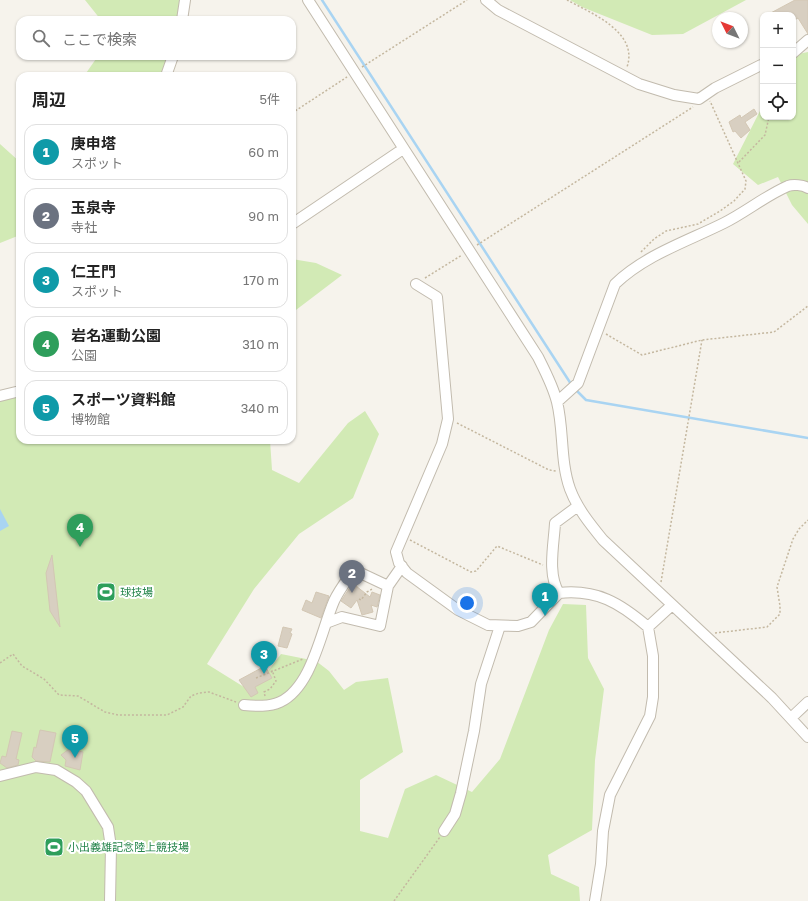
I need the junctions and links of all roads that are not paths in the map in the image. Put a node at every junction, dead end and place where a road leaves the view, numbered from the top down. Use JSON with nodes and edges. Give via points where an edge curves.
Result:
{"nodes":[{"id":1,"x":185,"y":0,"type":"edge"},
{"id":2,"x":308,"y":0,"type":"edge"},
{"id":3,"x":486,"y":0,"type":"edge"},
{"id":4,"x":183,"y":16,"type":"edge"},
{"id":5,"x":808,"y":40,"type":"edge"},
{"id":6,"x":796,"y":50,"type":"edge"},
{"id":7,"x":172,"y":60,"type":"edge"},
{"id":8,"x":760,"y":67,"type":"edge"},
{"id":9,"x":167,"y":72,"type":"edge"},
{"id":10,"x":403,"y":149,"type":"junction"},
{"id":11,"x":808,"y":188,"type":"edge"},
{"id":12,"x":296,"y":221,"type":"edge"},
{"id":13,"x":416,"y":284,"type":"road end"},
{"id":14,"x":16,"y":392,"type":"edge"},
{"id":15,"x":0,"y":396,"type":"edge"},
{"id":16,"x":557,"y":402,"type":"junction"},
{"id":17,"x":578,"y":506,"type":"junction"},
{"id":18,"x":402,"y":566,"type":"junction"},
{"id":19,"x":385,"y":585,"type":"junction"},
{"id":20,"x":560,"y":592,"type":"junction"},
{"id":21,"x":672,"y":605,"type":"junction"},
{"id":22,"x":326,"y":623,"type":"junction"},
{"id":23,"x":500,"y":626,"type":"junction"},
{"id":24,"x":648,"y":627,"type":"junction"},
{"id":25,"x":808,"y":702,"type":"edge"},
{"id":26,"x":244,"y":706,"type":"road end"},
{"id":27,"x":791,"y":718,"type":"junction"},
{"id":28,"x":808,"y":737,"type":"edge"},
{"id":29,"x":0,"y":776,"type":"edge"},
{"id":30,"x":444,"y":831,"type":"road end"},
{"id":31,"x":110,"y":901,"type":"edge"},
{"id":32,"x":595,"y":901,"type":"edge"}],
"edges":[{"from":1,"to":4,"type":"street"},
{"from":2,"to":10,"type":"street"},
{"from":3,"to":8,"type":"street","via":[[498,10],[623,76],[674,95],[703,96]]},
{"from":5,"to":6,"type":"street"},
{"from":7,"to":9,"type":"street"},
{"from":10,"to":12,"type":"street"},
{"from":10,"to":16,"type":"street","via":[[538,356]]},
{"from":11,"to":16,"type":"street","via":[[789,185],[625,274],[615,284],[578,383]]},
{"from":13,"to":18,"type":"street","via":[[437,297],[448,419],[442,444],[396,552]]},
{"from":14,"to":15,"type":"street"},
{"from":16,"to":17,"type":"street","via":[[566,471]]},
{"from":17,"to":20,"type":"street","via":[[554,523],[553,569],[555,585]]},
{"from":17,"to":21,"type":"street","via":[[603,540]]},
{"from":18,"to":19,"type":"street"},
{"from":18,"to":23,"type":"street","via":[[458,610],[488,625]]},
{"from":19,"to":22,"type":"street","via":[[354,570],[334,600]]},
{"from":19,"to":22,"type":"street","via":[[380,626],[342,617]]},
{"from":20,"to":23,"type":"street","via":[[531,622],[518,626]]},
{"from":20,"to":24,"type":"street","via":[[573,591],[601,596],[619,605]]},
{"from":21,"to":24,"type":"street"},
{"from":21,"to":27,"type":"street"},
{"from":22,"to":26,"type":"street","via":[[308,672],[299,686],[281,702]]},
{"from":23,"to":30,"type":"street","via":[[481,684],[461,793],[455,814]]},
{"from":24,"to":32,"type":"street","via":[[653,656],[653,697],[650,716],[610,795]]},
{"from":25,"to":27,"type":"street"},
{"from":27,"to":28,"type":"street"},
{"from":29,"to":31,"type":"street","via":[[36,767],[56,770],[86,791],[108,827],[111,847]]}]}
